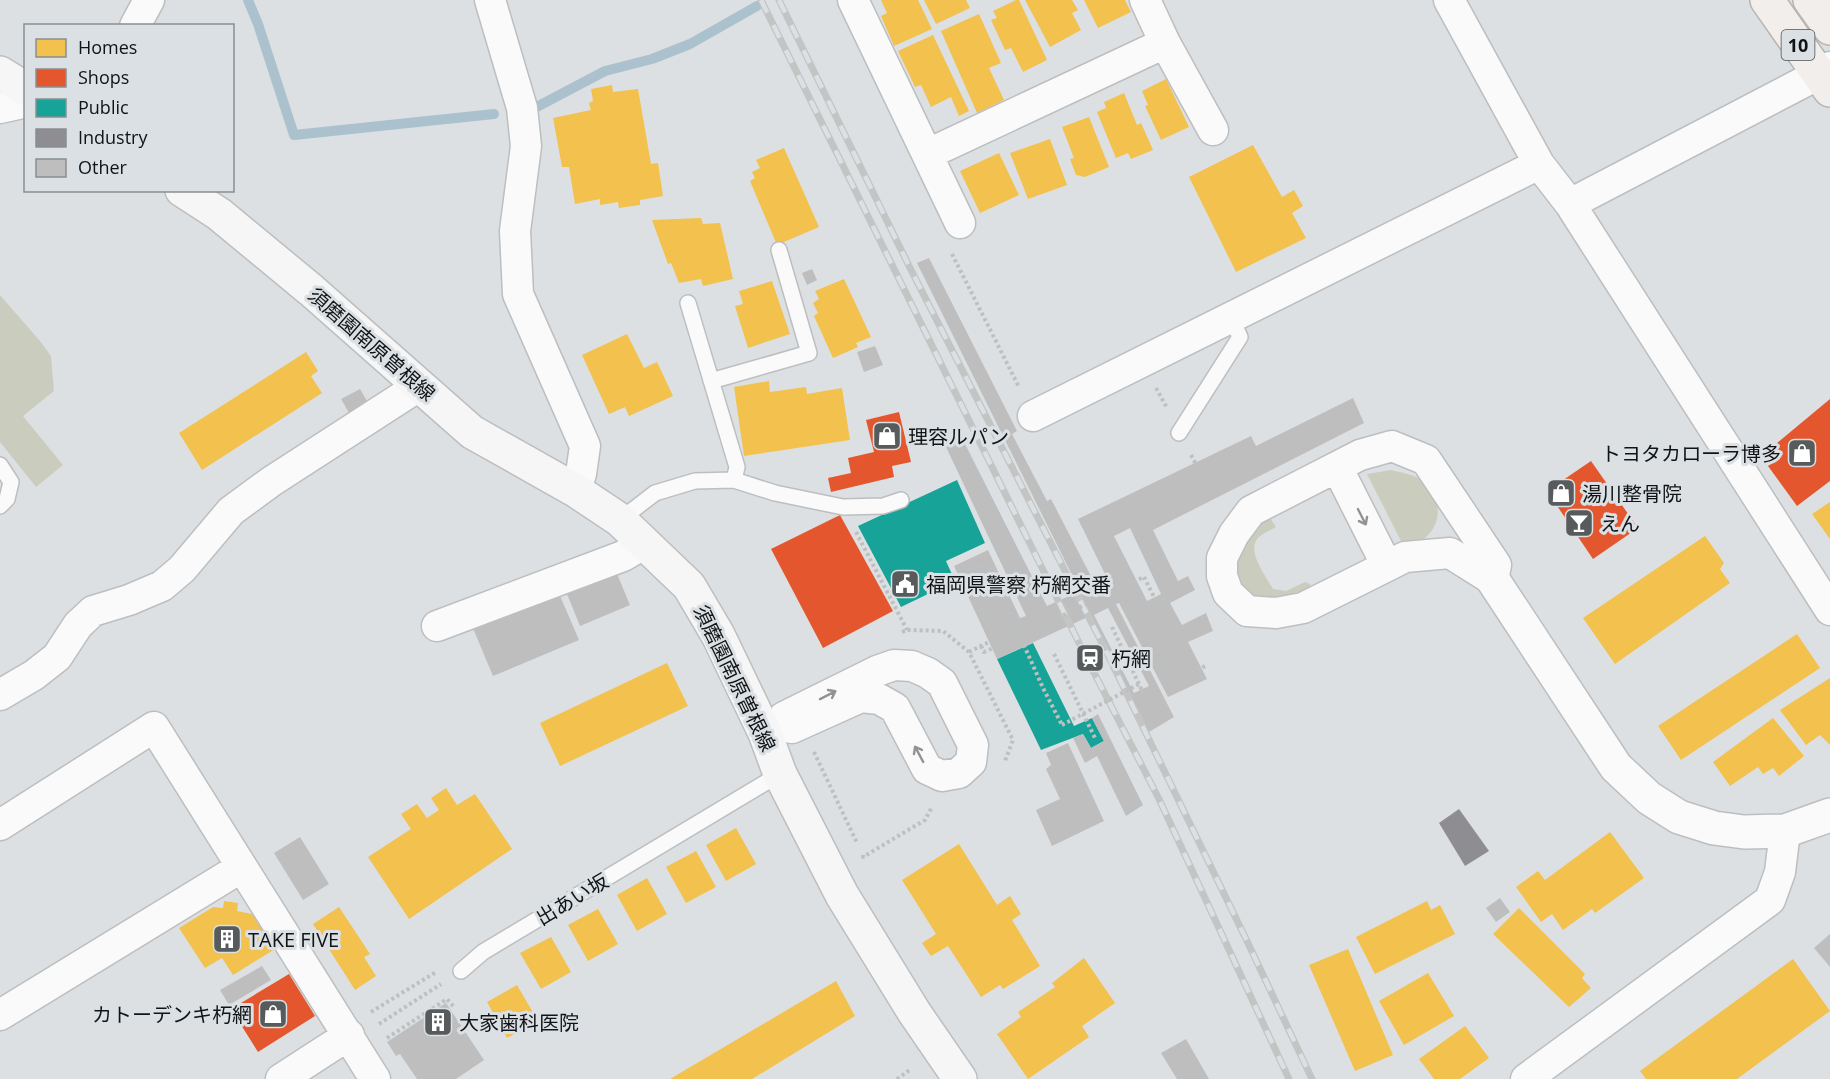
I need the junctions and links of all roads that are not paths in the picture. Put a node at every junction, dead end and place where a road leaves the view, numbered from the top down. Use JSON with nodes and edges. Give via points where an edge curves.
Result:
{"nodes":[{"id":1,"x":149,"y":0,"type":"edge"},
{"id":2,"x":490,"y":0,"type":"edge"},
{"id":3,"x":853,"y":0,"type":"edge"},
{"id":4,"x":1145,"y":0,"type":"edge"},
{"id":5,"x":1449,"y":0,"type":"edge"},
{"id":6,"x":1767,"y":0,"type":"edge"},
{"id":7,"x":1809,"y":0,"type":"edge"},
{"id":8,"x":136,"y":24,"type":"edge"},
{"id":9,"x":1830,"y":28,"type":"edge"},
{"id":10,"x":1165,"y":43,"type":"junction"},
{"id":11,"x":0,"y":73,"type":"edge"},
{"id":12,"x":1826,"y":77,"type":"edge"},
{"id":13,"x":24,"y":88,"type":"edge"},
{"id":14,"x":24,"y":100,"type":"edge"},
{"id":15,"x":0,"y":108,"type":"edge"},
{"id":16,"x":1213,"y":130,"type":"dead end"},
{"id":17,"x":928,"y":154,"type":"junction"},
{"id":18,"x":1539,"y":164,"type":"junction"},
{"id":19,"x":185,"y":192,"type":"edge"},
{"id":20,"x":1570,"y":204,"type":"junction"},
{"id":21,"x":960,"y":223,"type":"road end"},
{"id":22,"x":780,"y":250,"type":"dead end"},
{"id":23,"x":688,"y":303,"type":"dead end"},
{"id":24,"x":1231,"y":317,"type":"junction"},
{"id":25,"x":711,"y":381,"type":"junction"},
{"id":26,"x":418,"y":386,"type":"junction"},
{"id":27,"x":1033,"y":416,"type":"road end"},
{"id":28,"x":1179,"y":433,"type":"dead end"},
{"id":29,"x":0,"y":465,"type":"edge"},
{"id":30,"x":1337,"y":467,"type":"junction"},
{"id":31,"x":734,"y":480,"type":"junction"},
{"id":32,"x":575,"y":490,"type":"junction"},
{"id":33,"x":901,"y":501,"type":"dead end"},
{"id":34,"x":0,"y":506,"type":"edge"},
{"id":35,"x":620,"y":520,"type":"junction"},
{"id":36,"x":645,"y":543,"type":"junction"},
{"id":37,"x":1387,"y":566,"type":"junction"},
{"id":38,"x":1493,"y":580,"type":"junction"},
{"id":39,"x":1830,"y":610,"type":"edge"},
{"id":40,"x":437,"y":626,"type":"dead end"},
{"id":41,"x":0,"y":693,"type":"edge"},
{"id":42,"x":774,"y":730,"type":"junction"},
{"id":43,"x":780,"y":774,"type":"junction"},
{"id":44,"x":1830,"y":815,"type":"edge"},
{"id":45,"x":0,"y":825,"type":"edge"},
{"id":46,"x":1785,"y":831,"type":"junction"},
{"id":47,"x":242,"y":867,"type":"junction"},
{"id":48,"x":461,"y":971,"type":"road end"},
{"id":49,"x":0,"y":1015,"type":"edge"},
{"id":50,"x":360,"y":1032,"type":"junction"},
{"id":51,"x":281,"y":1079,"type":"edge"},
{"id":52,"x":375,"y":1079,"type":"edge"},
{"id":53,"x":960,"y":1079,"type":"edge"},
{"id":54,"x":1526,"y":1079,"type":"edge"}],
"edges":[{"from":1,"to":8,"type":"street"},
{"from":2,"to":32,"type":"street","via":[[522,108],[526,146],[515,231],[518,294],[585,446]]},
{"from":3,"to":17,"type":"street"},
{"from":4,"to":10,"type":"street"},
{"from":5,"to":18,"type":"street"},
{"from":6,"to":12,"type":"highway","number":"10"},
{"from":7,"to":9,"type":"highway","number":"10"},
{"from":10,"to":16,"type":"street"},
{"from":10,"to":17,"type":"street"},
{"from":11,"to":13,"type":"main road"},
{"from":12,"to":20,"type":"street"},
{"from":14,"to":15,"type":"street"},
{"from":17,"to":21,"type":"street"},
{"from":18,"to":20,"type":"street"},
{"from":18,"to":24,"type":"street"},
{"from":19,"to":26,"type":"main road","name":"須磨園南原曽根線","via":[[219,214],[311,290]]},
{"from":20,"to":39,"type":"street"},
{"from":22,"to":25,"type":"lane","via":[[809,353]]},
{"from":23,"to":25,"type":"lane"},
{"from":24,"to":27,"type":"street"},
{"from":24,"to":28,"type":"lane","via":[[1240,337]]},
{"from":25,"to":31,"type":"lane","via":[[738,467]]},
{"from":26,"to":32,"type":"main road","name":"須磨園南原曽根線","via":[[472,432]]},
{"from":26,"to":41,"type":"street","via":[[231,512],[182,569],[162,586],[93,611],[78,625],[57,657]]},
{"from":29,"to":34,"type":"lane","via":[[11,482],[7,500]]},
{"from":30,"to":37,"type":"street","one_way":true},
{"from":30,"to":37,"type":"street","via":[[1251,512],[1233,534],[1222,558],[1222,576],[1228,593],[1247,611],[1276,613],[1303,608]]},
{"from":30,"to":38,"type":"street","via":[[1360,455],[1392,446],[1426,460],[1496,565]]},
{"from":31,"to":33,"type":"lane","via":[[843,507],[883,506]]},
{"from":31,"to":35,"type":"lane","via":[[695,481],[655,493]]},
{"from":32,"to":35,"type":"main road","name":"須磨園南原曽根線"},
{"from":35,"to":36,"type":"main road","name":"須磨園南原曽根線"},
{"from":36,"to":40,"type":"street","via":[[623,556]]},
{"from":36,"to":42,"type":"main road","name":"須磨園南原曽根線","via":[[689,586]]},
{"from":37,"to":38,"type":"street","via":[[1405,557],[1450,553]]},
{"from":38,"to":46,"type":"street","via":[[1616,767],[1649,798],[1679,817],[1714,828]]},
{"from":42,"to":42,"type":"street","one_way":true,"via":[[784,717],[877,671],[894,665],[912,666],[942,683],[974,746],[971,762],[959,772],[942,776],[927,769],[895,708],[879,699],[861,697],[792,728]]},
{"from":42,"to":43,"type":"main road","name":"須磨園南原曽根線"},
{"from":43,"to":48,"type":"lane","name":"出あい坂","via":[[483,952]]},
{"from":43,"to":53,"type":"main road","name":"須磨園南原曽根線","via":[[842,896]]},
{"from":44,"to":46,"type":"street"},
{"from":45,"to":47,"type":"street","via":[[154,727]]},
{"from":46,"to":54,"type":"street","via":[[1780,872],[1770,900]]},
{"from":47,"to":49,"type":"street"},
{"from":47,"to":50,"type":"street"},
{"from":50,"to":51,"type":"street"},
{"from":50,"to":52,"type":"street"}]}
